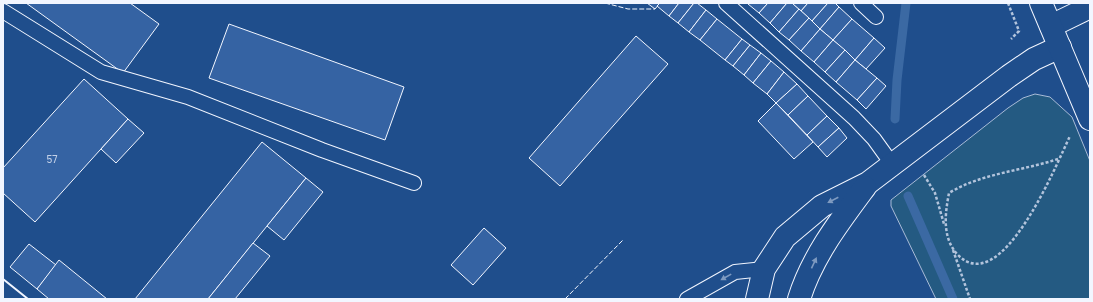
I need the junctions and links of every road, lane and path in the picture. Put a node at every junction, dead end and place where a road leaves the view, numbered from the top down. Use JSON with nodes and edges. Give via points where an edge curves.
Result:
{"nodes":[{"id":1,"x":726,"y":3,"type":"edge"},
{"id":2,"x":861,"y":3,"type":"edge"},
{"id":3,"x":1041,"y":3,"type":"edge"},
{"id":4,"x":1090,"y":7,"type":"edge"},
{"id":5,"x":3,"y":10,"type":"edge"},
{"id":6,"x":876,"y":17,"type":"dead end"},
{"id":7,"x":1051,"y":26,"type":"junction"},
{"id":8,"x":1060,"y":47,"type":"junction"},
{"id":9,"x":1090,"y":118,"type":"edge"},
{"id":10,"x":900,"y":158,"type":"junction"},
{"id":11,"x":1058,"y":159,"type":"junction"},
{"id":12,"x":414,"y":182,"type":"dead end"},
{"id":13,"x":868,"y":182,"type":"junction"},
{"id":14,"x":945,"y":227,"type":"junction"},
{"id":15,"x":952,"y":248,"type":"junction"},
{"id":16,"x":764,"y":269,"type":"junction"},
{"id":17,"x":687,"y":299,"type":"edge"},
{"id":18,"x":757,"y":299,"type":"edge"},
{"id":19,"x":799,"y":299,"type":"edge"},
{"id":20,"x":970,"y":299,"type":"edge"}],
"edges":[{"from":1,"to":10,"type":"lane","via":[[874,139]]},
{"from":2,"to":6,"type":"lane"},
{"from":3,"to":7,"type":"street"},
{"from":4,"to":7,"type":"street"},
{"from":5,"to":12,"type":"lane","via":[[101,72],[188,97],[322,150]]},
{"from":7,"to":8,"type":"street"},
{"from":8,"to":9,"type":"street"},
{"from":8,"to":10,"type":"street","via":[[1034,59],[1009,76]]},
{"from":9,"to":11,"type":"path","via":[[1075,125]]},
{"from":10,"to":13,"type":"street"},
{"from":10,"to":14,"type":"path","via":[[935,193]]},
{"from":11,"to":14,"type":"path","via":[[1036,167],[964,184],[950,193]]},
{"from":11,"to":15,"type":"path","via":[[1016,237],[1002,253],[990,262],[975,265],[962,259]]},
{"from":13,"to":16,"type":"street","one_way":true,"via":[[822,206],[806,219],[785,237]]},
{"from":19,"to":13,"type":"street","one_way":true,"via":[[818,255]]},
{"from":14,"to":15,"type":"path"},
{"from":15,"to":20,"type":"path"},
{"from":16,"to":17,"type":"lane","one_way":true,"via":[[735,272]]},
{"from":16,"to":18,"type":"street"}]}
